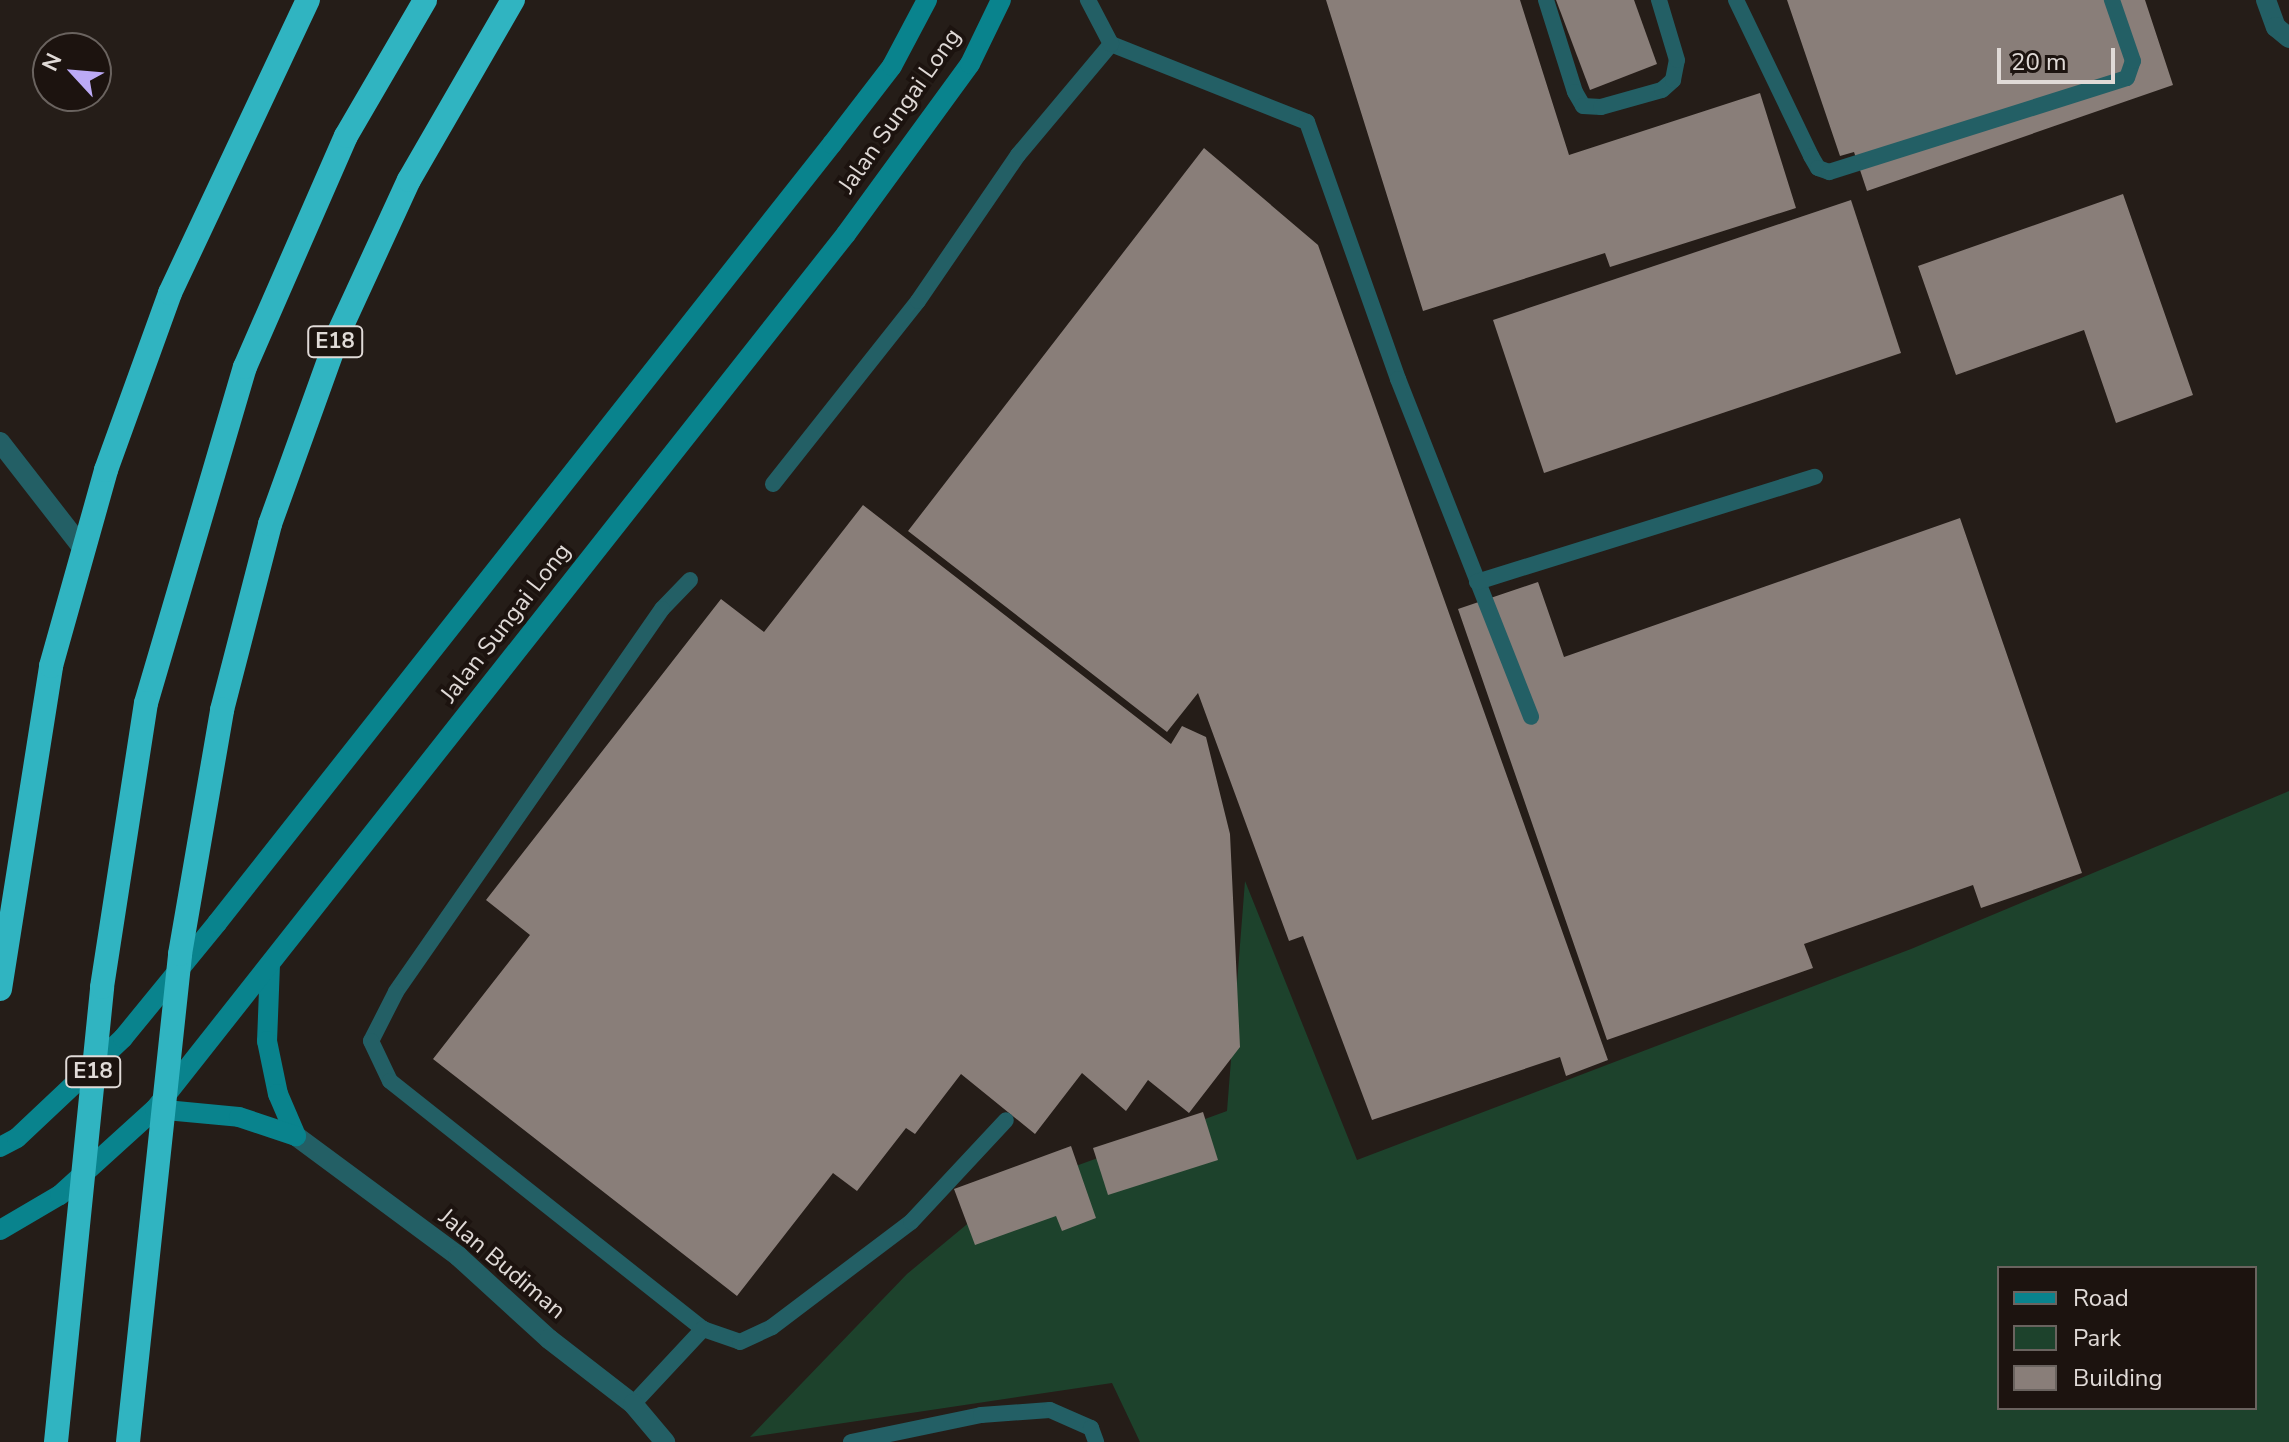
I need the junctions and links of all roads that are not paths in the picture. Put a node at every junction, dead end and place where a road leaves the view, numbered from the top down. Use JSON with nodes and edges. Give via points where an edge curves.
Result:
{"nodes":[{"id":1,"x":308,"y":0,"type":"edge"},
{"id":2,"x":425,"y":0,"type":"edge"},
{"id":3,"x":513,"y":0,"type":"edge"},
{"id":4,"x":927,"y":0,"type":"edge"},
{"id":5,"x":1001,"y":0,"type":"edge"},
{"id":6,"x":1088,"y":0,"type":"edge"},
{"id":7,"x":1546,"y":0,"type":"edge"},
{"id":8,"x":1659,"y":0,"type":"edge"},
{"id":9,"x":1736,"y":0,"type":"edge"},
{"id":10,"x":2112,"y":0,"type":"edge"},
{"id":11,"x":2266,"y":0,"type":"edge"},
{"id":12,"x":2289,"y":38,"type":"edge"},
{"id":13,"x":1111,"y":44,"type":"junction"},
{"id":14,"x":0,"y":442,"type":"edge"},
{"id":15,"x":1815,"y":477,"type":"dead end"},
{"id":16,"x":773,"y":484,"type":"dead end"},
{"id":17,"x":84,"y":550,"type":"junction"},
{"id":18,"x":690,"y":580,"type":"dead end"},
{"id":19,"x":1477,"y":582,"type":"junction"},
{"id":20,"x":1531,"y":717,"type":"dead end"},
{"id":21,"x":270,"y":964,"type":"junction"},
{"id":22,"x":0,"y":989,"type":"edge"},
{"id":23,"x":155,"y":1109,"type":"junction"},
{"id":24,"x":1006,"y":1120,"type":"dead end"},
{"id":25,"x":296,"y":1136,"type":"junction"},
{"id":26,"x":0,"y":1147,"type":"edge"},
{"id":27,"x":0,"y":1230,"type":"edge"},
{"id":28,"x":703,"y":1329,"type":"junction"},
{"id":29,"x":633,"y":1404,"type":"junction"},
{"id":30,"x":56,"y":1442,"type":"edge"},
{"id":31,"x":128,"y":1442,"type":"edge"},
{"id":32,"x":665,"y":1442,"type":"edge"},
{"id":33,"x":851,"y":1442,"type":"edge"},
{"id":34,"x":1096,"y":1442,"type":"edge"}],
"edges":[{"from":1,"to":17,"type":"highway","via":[[170,293]]},
{"from":2,"to":30,"type":"highway","number":"E18","bridge":true,"via":[[346,136],[245,367],[146,703],[102,987]]},
{"from":3,"to":31,"type":"highway","number":"E18","bridge":true,"via":[[409,180],[339,332],[270,524],[222,710],[180,954]]},
{"from":4,"to":26,"type":"street","name":"Jalan Sungai Long","via":[[892,66],[832,144],[217,923],[123,1038],[17,1138]]},
{"from":5,"to":21,"type":"street","name":"Jalan Sungai Long","via":[[970,64],[846,234]]},
{"from":6,"to":13,"type":"lane"},
{"from":7,"to":8,"type":"lane","via":[[1575,92],[1583,106],[1601,107],[1662,90],[1673,80],[1677,60]]},
{"from":9,"to":10,"type":"lane","via":[[1811,156],[1818,168],[1829,172],[2127,78],[2133,61]]},
{"from":11,"to":12,"type":"street","via":[[2276,27]]},
{"from":13,"to":16,"type":"lane","via":[[1018,155],[918,301]]},
{"from":13,"to":19,"type":"lane","via":[[1307,122]]},
{"from":14,"to":17,"type":"street"},
{"from":15,"to":19,"type":"lane"},
{"from":17,"to":22,"type":"highway","via":[[51,666]]},
{"from":18,"to":28,"type":"lane","via":[[662,609],[472,881],[396,992],[371,1041],[390,1081]]},
{"from":19,"to":20,"type":"lane"},
{"from":21,"to":23,"type":"street","name":"Jalan Sungai Long"},
{"from":21,"to":25,"type":"street","via":[[267,1041],[278,1094]]},
{"from":23,"to":25,"type":"street","via":[[239,1117]]},
{"from":23,"to":27,"type":"street","name":"Jalan Sungai Long","via":[[60,1195]]},
{"from":24,"to":28,"type":"lane","via":[[911,1222],[772,1327],[740,1342]]},
{"from":25,"to":29,"type":"street","name":"Jalan Budiman","via":[[458,1256],[549,1339]]},
{"from":28,"to":29,"type":"lane"},
{"from":29,"to":32,"type":"street","name":"Jalan Budiman"},
{"from":33,"to":34,"type":"lane","via":[[981,1415],[1050,1410],[1091,1428]]}]}
